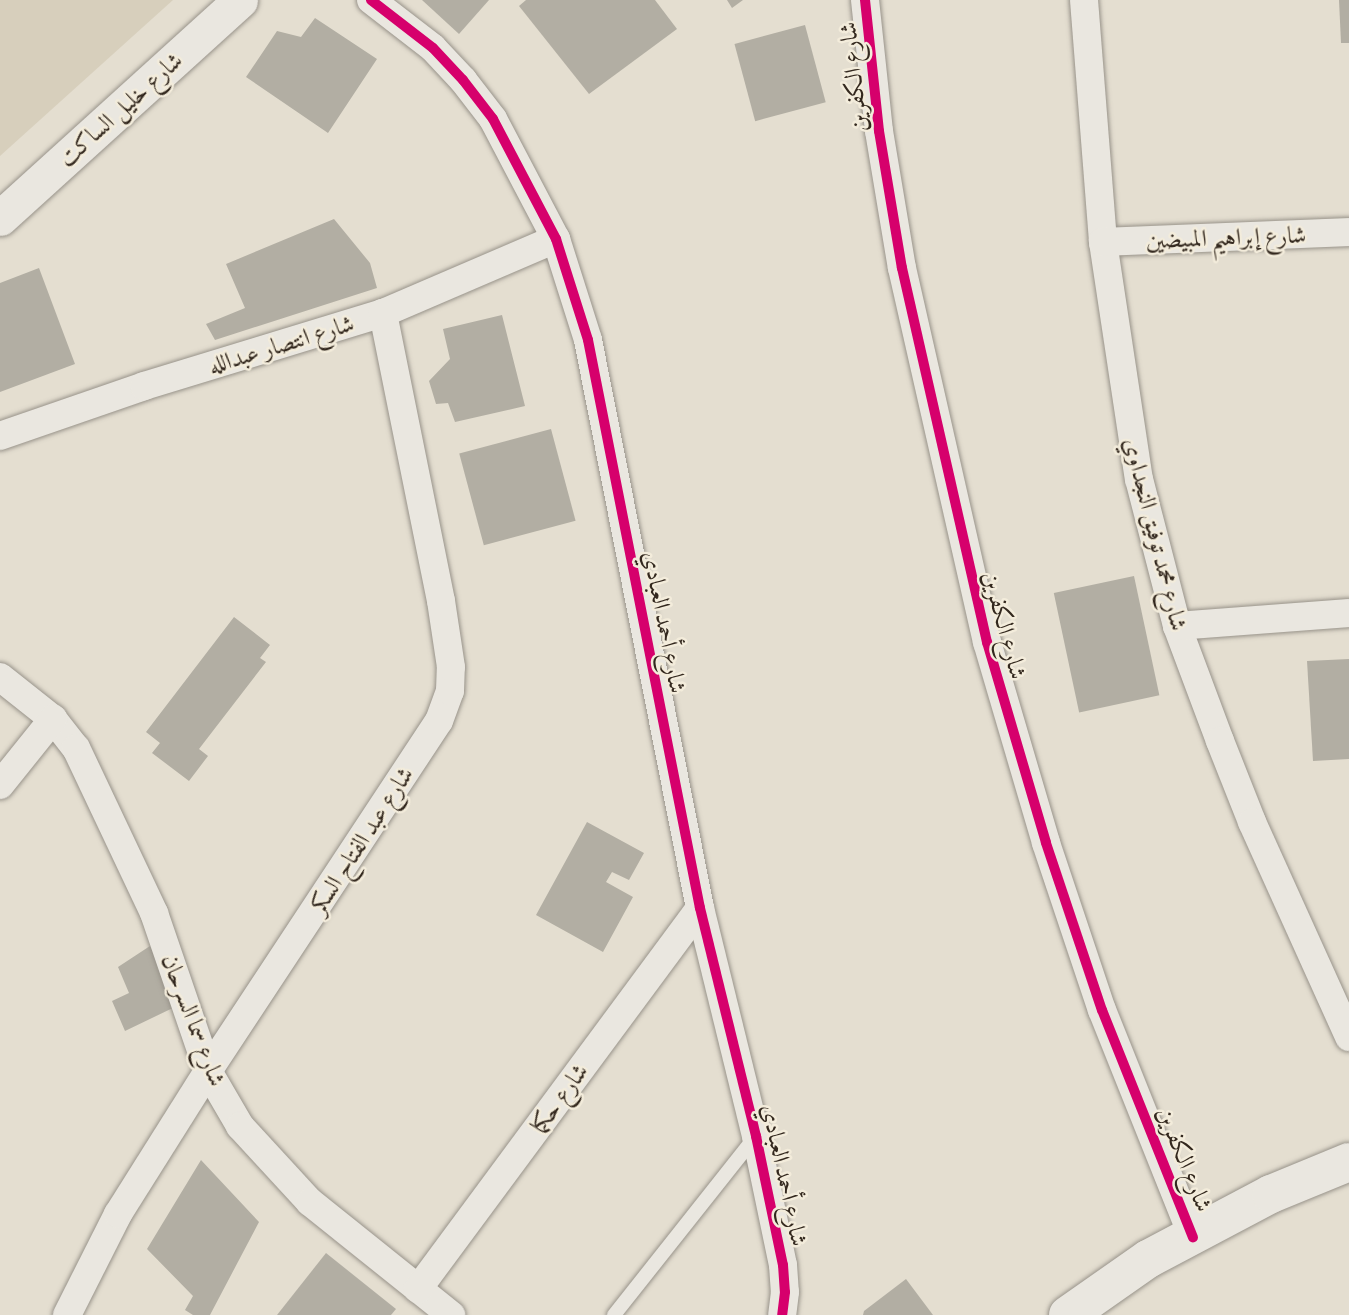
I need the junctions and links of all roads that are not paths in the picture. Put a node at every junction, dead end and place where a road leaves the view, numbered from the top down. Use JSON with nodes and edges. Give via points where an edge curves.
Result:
{"nodes":[{"id":1,"x":240,"y":0,"type":"edge"},
{"id":2,"x":371,"y":0,"type":"edge"},
{"id":3,"x":865,"y":0,"type":"edge"},
{"id":4,"x":1084,"y":0,"type":"edge"},
{"id":5,"x":0,"y":218,"type":"edge"},
{"id":6,"x":1349,"y":232,"type":"edge"},
{"id":7,"x":556,"y":239,"type":"junction"},
{"id":8,"x":1103,"y":242,"type":"junction"},
{"id":9,"x":383,"y":313,"type":"junction"},
{"id":10,"x":0,"y":436,"type":"edge"},
{"id":11,"x":1349,"y":613,"type":"edge"},
{"id":12,"x":1177,"y":626,"type":"junction"},
{"id":13,"x":0,"y":677,"type":"edge"},
{"id":14,"x":53,"y":719,"type":"junction"},
{"id":15,"x":0,"y":785,"type":"edge"},
{"id":16,"x":700,"y":908,"type":"junction"},
{"id":17,"x":1349,"y":1037,"type":"edge"},
{"id":18,"x":208,"y":1071,"type":"junction"},
{"id":19,"x":756,"y":1136,"type":"junction"},
{"id":20,"x":1349,"y":1162,"type":"edge"},
{"id":21,"x":1193,"y":1237,"type":"junction"},
{"id":22,"x":418,"y":1289,"type":"junction"},
{"id":23,"x":67,"y":1315,"type":"edge"},
{"id":24,"x":452,"y":1315,"type":"edge"},
{"id":25,"x":614,"y":1315,"type":"edge"},
{"id":26,"x":782,"y":1315,"type":"edge"},
{"id":27,"x":1068,"y":1315,"type":"edge"}],
"edges":[{"from":1,"to":5,"type":"street","name":"شارع خليل الساكت"},
{"from":2,"to":7,"type":"street","name":"شارع أحمد العبادي","via":[[433,48],[463,80],[493,119]]},
{"from":3,"to":21,"type":"street","name":"شارع الكفرين","via":[[879,131],[902,268],[986,642],[1102,1010]]},
{"from":4,"to":8,"type":"street","name":"شارع محمد توفيق النجداوي"},
{"from":6,"to":8,"type":"street","name":"شارع إبراهيم المبيضين"},
{"from":7,"to":9,"type":"street","name":"شارع انتصار عبدالله"},
{"from":7,"to":16,"type":"street","name":"شارع أحمد العبادي","via":[[588,340]]},
{"from":8,"to":12,"type":"street","name":"شارع محمد توفيق النجداوي","via":[[1139,479]]},
{"from":9,"to":10,"type":"street","name":"شارع انتصار عبدالله","via":[[131,390]]},
{"from":9,"to":18,"type":"street","name":"شارع عبد الفتاح السكر","via":[[441,601],[450,691],[439,721]]},
{"from":11,"to":12,"type":"street"},
{"from":12,"to":17,"type":"street","name":"شارع محمد توفيق النجداوي","via":[[1252,822]]},
{"from":13,"to":14,"type":"street","name":"شارع سما السرحان"},
{"from":14,"to":15,"type":"street"},
{"from":14,"to":18,"type":"street","name":"شارع سما السرحان","via":[[76,748],[154,912]]},
{"from":16,"to":19,"type":"street","name":"شارع أحمد العبادي"},
{"from":16,"to":22,"type":"street","name":"شارع حكما"},
{"from":18,"to":22,"type":"street","name":"شارع سما السرحان","via":[[240,1126],[274,1165],[310,1202]]},
{"from":18,"to":23,"type":"street","name":"شارع عبد الفتاح السكر","via":[[118,1214]]},
{"from":19,"to":25,"type":"lane"},
{"from":19,"to":26,"type":"street","name":"شارع أحمد العبادي","via":[[783,1265]]},
{"from":20,"to":21,"type":"main road","via":[[1271,1194]]},
{"from":21,"to":27,"type":"main road","via":[[1148,1259]]},
{"from":22,"to":24,"type":"street","name":"شارع سما السرحان"}]}
